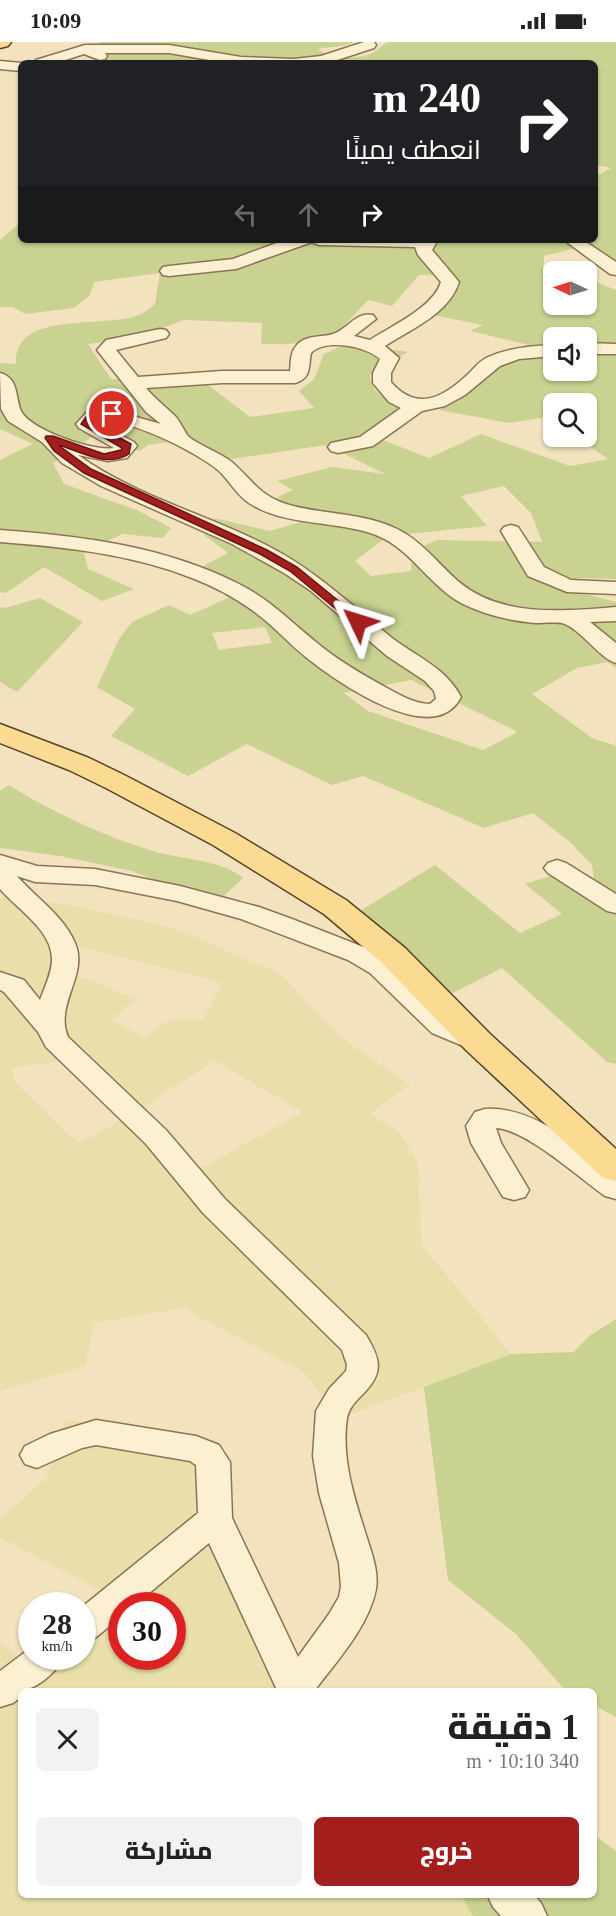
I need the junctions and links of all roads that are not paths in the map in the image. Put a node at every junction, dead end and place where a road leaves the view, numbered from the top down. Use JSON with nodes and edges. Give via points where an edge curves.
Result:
{"nodes":[{"id":1,"x":369,"y":45,"type":"dead end"},
{"id":2,"x":85,"y":49,"type":"junction"},
{"id":3,"x":50,"y":60,"type":"edge"},
{"id":4,"x":109,"y":60,"type":"edge"},
{"id":5,"x":235,"y":60,"type":"edge"},
{"id":6,"x":323,"y":60,"type":"edge"},
{"id":7,"x":0,"y":65,"type":"edge"},
{"id":8,"x":18,"y":68,"type":"edge"},
{"id":9,"x":293,"y":243,"type":"edge"},
{"id":10,"x":426,"y":243,"type":"edge"},
{"id":11,"x":576,"y":243,"type":"edge"},
{"id":12,"x":616,"y":270,"type":"edge"},
{"id":13,"x":169,"y":271,"type":"dead end"},
{"id":14,"x":367,"y":319,"type":"dead end"},
{"id":15,"x":160,"y":334,"type":"dead end"},
{"id":16,"x":335,"y":341,"type":"junction"},
{"id":17,"x":374,"y":345,"type":"junction"},
{"id":18,"x":597,"y":348,"type":"edge"},
{"id":19,"x":616,"y":349,"type":"edge"},
{"id":20,"x":543,"y":352,"type":"edge"},
{"id":21,"x":0,"y":378,"type":"edge"},
{"id":22,"x":133,"y":383,"type":"junction"},
{"id":23,"x":418,"y":405,"type":"junction"},
{"id":24,"x":50,"y":438,"type":"junction"},
{"id":25,"x":182,"y":440,"type":"junction"},
{"id":26,"x":338,"y":447,"type":"dead end"},
{"id":27,"x":511,"y":531,"type":"dead end"},
{"id":28,"x":0,"y":536,"type":"edge"},
{"id":29,"x":616,"y":588,"type":"edge"},
{"id":30,"x":616,"y":614,"type":"edge"},
{"id":31,"x":576,"y":617,"type":"junction"},
{"id":32,"x":616,"y":628,"type":"edge"},
{"id":33,"x":616,"y":656,"type":"edge"},
{"id":34,"x":0,"y":733,"type":"edge"},
{"id":35,"x":0,"y":863,"type":"edge"},
{"id":36,"x":557,"y":868,"type":"dead end"},
{"id":37,"x":0,"y":872,"type":"edge"},
{"id":38,"x":616,"y":905,"type":"edge"},
{"id":39,"x":0,"y":980,"type":"edge"},
{"id":40,"x":49,"y":1027,"type":"junction"},
{"id":41,"x":478,"y":1042,"type":"junction"},
{"id":42,"x":616,"y":1169,"type":"edge"},
{"id":43,"x":514,"y":1190,"type":"dead end"},
{"id":44,"x":616,"y":1190,"type":"edge"},
{"id":45,"x":37,"y":1455,"type":"dead end"},
{"id":46,"x":215,"y":1518,"type":"junction"},
{"id":47,"x":96,"y":1616,"type":"edge"},
{"id":48,"x":29,"y":1670,"type":"edge"},
{"id":49,"x":294,"y":1688,"type":"edge"},
{"id":50,"x":296,"y":1688,"type":"edge"},
{"id":51,"x":0,"y":1692,"type":"edge"},
{"id":52,"x":511,"y":1898,"type":"edge"},
{"id":53,"x":527,"y":1916,"type":"edge"}],
"edges":[{"from":1,"to":6,"type":"street"},
{"from":2,"to":3,"type":"street"},
{"from":2,"to":4,"type":"street"},
{"from":2,"to":5,"type":"street","via":[[169,49]]},
{"from":7,"to":8,"type":"street"},
{"from":9,"to":13,"type":"street","via":[[236,264]]},
{"from":10,"to":17,"type":"street","via":[[424,251],[450,287],[437,304]]},
{"from":11,"to":12,"type":"street"},
{"from":14,"to":16,"type":"street"},
{"from":15,"to":22,"type":"street","via":[[107,346],[108,354]]},
{"from":16,"to":17,"type":"street"},
{"from":16,"to":22,"type":"street","via":[[307,345],[295,377],[222,376]]},
{"from":17,"to":23,"type":"street","via":[[390,358],[382,373],[382,383],[398,400]]},
{"from":18,"to":19,"type":"street"},
{"from":20,"to":23,"type":"street","via":[[492,363],[443,399]]},
{"from":21,"to":24,"type":"street","via":[[8,388],[15,418]]},
{"from":22,"to":25,"type":"street"},
{"from":23,"to":26,"type":"street","via":[[366,442]]},
{"from":24,"to":25,"type":"street","via":[[103,457],[126,452],[127,446],[86,424],[91,416],[103,413]]},
{"from":24,"to":28,"type":"street","via":[[57,449],[87,471],[294,569],[446,688],[446,705],[437,710],[413,708],[354,680],[317,655],[261,606],[199,573],[124,552]]},
{"from":25,"to":31,"type":"street","via":[[219,461],[261,502],[367,525],[399,538],[454,589],[479,603],[508,613]]},
{"from":27,"to":29,"type":"street","via":[[536,571],[567,586]]},
{"from":30,"to":31,"type":"street"},
{"from":31,"to":32,"type":"street"},
{"from":31,"to":33,"type":"street"},
{"from":34,"to":41,"type":"main road","via":[[116,782],[224,839],[335,907],[393,955]]},
{"from":35,"to":41,"type":"street","via":[[35,874],[95,877],[180,894],[283,925],[357,954],[379,967],[442,1027]]},
{"from":36,"to":38,"type":"street"},
{"from":37,"to":40,"type":"street","via":[[63,944],[65,964]]},
{"from":39,"to":40,"type":"street","via":[[14,987]]},
{"from":40,"to":50,"type":"street","via":[[56,1041],[156,1137],[214,1206],[363,1355],[365,1366],[361,1376],[333,1409],[329,1453],[359,1586],[354,1605]]},
{"from":41,"to":42,"type":"main road"},
{"from":43,"to":44,"type":"street","via":[[486,1143],[481,1126],[493,1116],[519,1124],[554,1144]]},
{"from":45,"to":46,"type":"street","via":[[92,1431],[196,1449],[213,1462]]},
{"from":46,"to":47,"type":"street"},
{"from":46,"to":49,"type":"street"},
{"from":48,"to":51,"type":"street"},
{"from":52,"to":53,"type":"street"}]}
